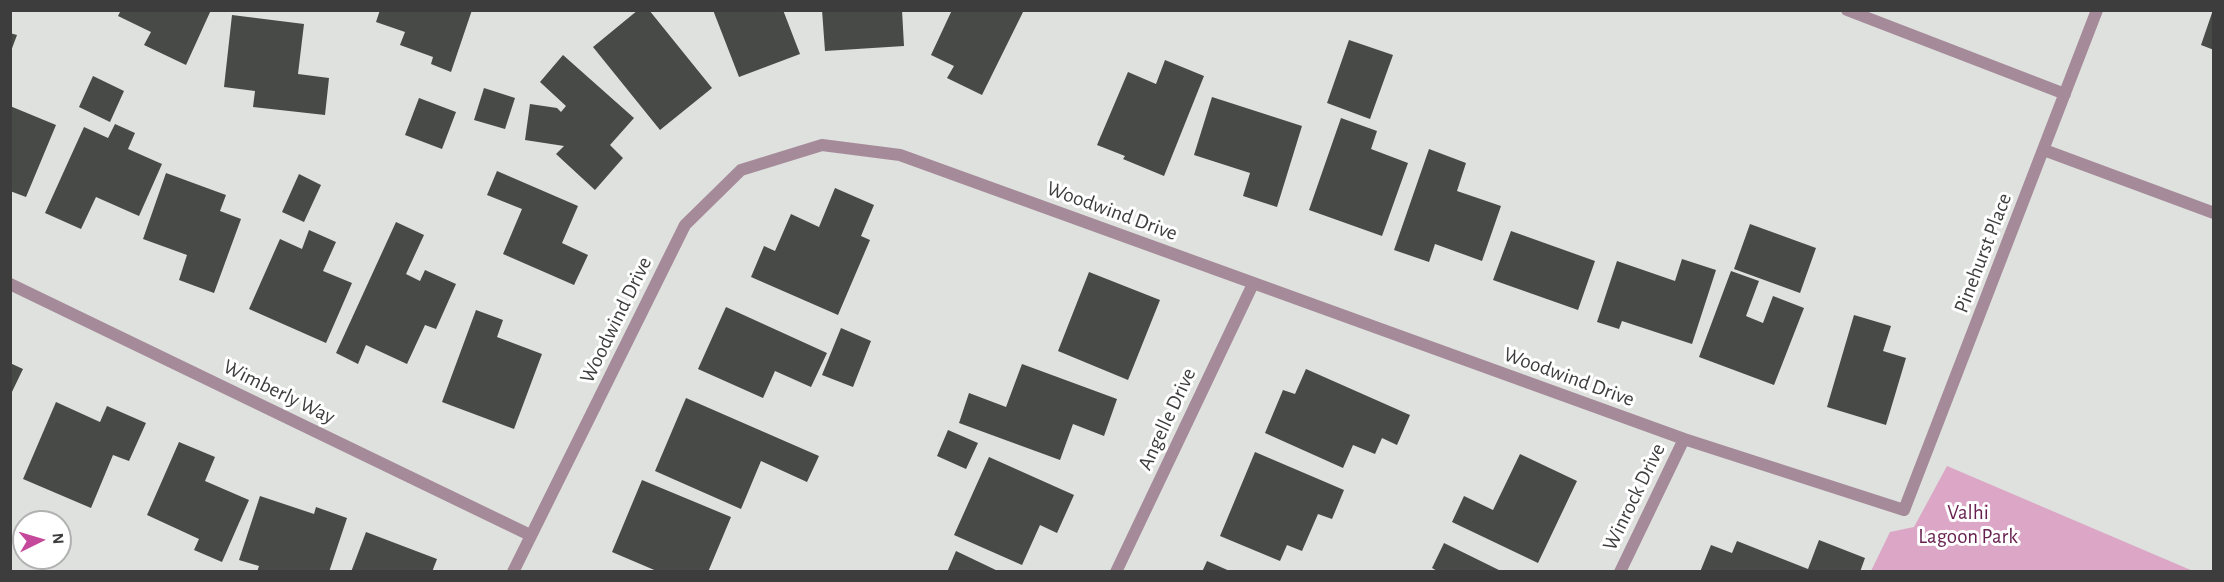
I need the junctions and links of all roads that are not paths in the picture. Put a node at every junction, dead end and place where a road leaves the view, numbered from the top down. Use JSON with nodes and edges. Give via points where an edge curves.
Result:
{"nodes":[{"id":1,"x":1847,"y":10,"type":"edge"},
{"id":2,"x":2097,"y":10,"type":"edge"},
{"id":3,"x":2065,"y":94,"type":"junction"},
{"id":4,"x":2044,"y":150,"type":"junction"},
{"id":5,"x":2214,"y":213,"type":"edge"},
{"id":6,"x":10,"y":284,"type":"edge"},
{"id":7,"x":1253,"y":284,"type":"junction"},
{"id":8,"x":1684,"y":439,"type":"junction"},
{"id":9,"x":1904,"y":510,"type":"joint"},
{"id":10,"x":530,"y":535,"type":"junction"},
{"id":11,"x":513,"y":572,"type":"edge"},
{"id":12,"x":1116,"y":572,"type":"edge"},
{"id":13,"x":1620,"y":572,"type":"edge"}],
"edges":[{"from":1,"to":3,"type":"street"},
{"from":2,"to":3,"type":"street","name":"Pinehurst Place"},
{"from":3,"to":4,"type":"street","name":"Pinehurst Place"},
{"from":4,"to":5,"type":"street"},
{"from":4,"to":9,"type":"street","name":"Pinehurst Place"},
{"from":6,"to":10,"type":"street","name":"Wimberly Way"},
{"from":7,"to":8,"type":"street","name":"Woodwind Drive"},
{"from":7,"to":10,"type":"street","name":"Woodwind Drive","via":[[900,155],[822,145],[741,170],[685,225]]},
{"from":7,"to":12,"type":"street","name":"Angelle Drive"},
{"from":8,"to":9,"type":"street","name":"Woodwind Drive"},
{"from":8,"to":13,"type":"street","name":"Winrock Drive"},
{"from":10,"to":11,"type":"street","name":"Woodwind Drive"}]}
